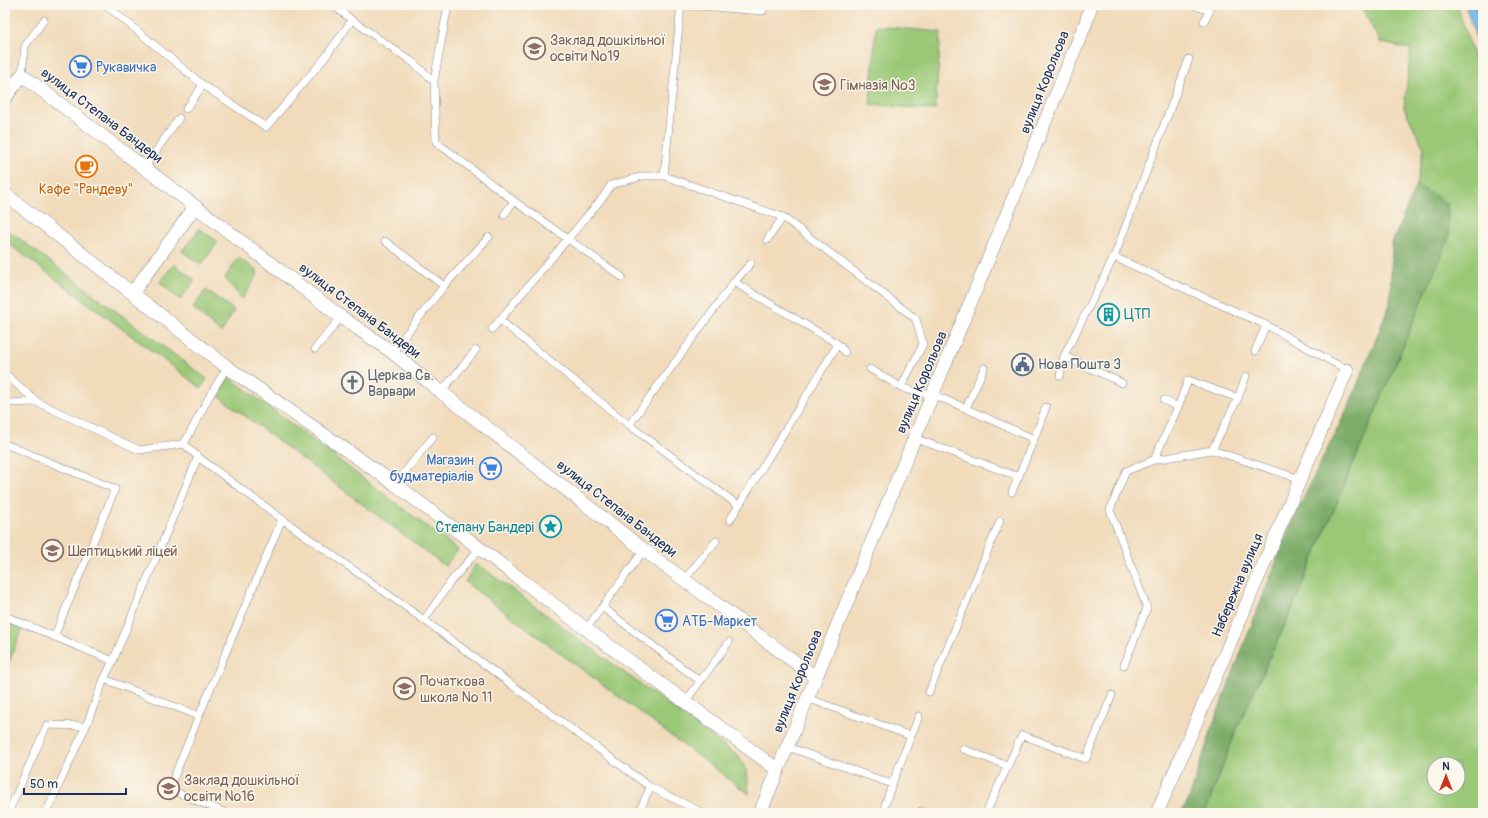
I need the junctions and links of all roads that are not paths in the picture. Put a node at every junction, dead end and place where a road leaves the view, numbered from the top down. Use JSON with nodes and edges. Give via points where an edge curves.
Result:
{"nodes":[{"id":1,"x":106,"y":5,"type":"edge"},
{"id":2,"x":333,"y":5,"type":"edge"},
{"id":3,"x":448,"y":5,"type":"edge"},
{"id":4,"x":681,"y":5,"type":"edge"},
{"id":5,"x":686,"y":5,"type":"edge"},
{"id":6,"x":764,"y":5,"type":"edge"},
{"id":7,"x":1091,"y":5,"type":"edge"},
{"id":8,"x":1194,"y":5,"type":"edge"},
{"id":9,"x":44,"y":20,"type":"dead end"},
{"id":10,"x":352,"y":20,"type":"junction"},
{"id":11,"x":1204,"y":21,"type":"dead end"},
{"id":12,"x":1189,"y":59,"type":"dead end"},
{"id":13,"x":22,"y":75,"type":"junction"},
{"id":14,"x":434,"y":81,"type":"junction"},
{"id":15,"x":203,"y":84,"type":"junction"},
{"id":16,"x":5,"y":98,"type":"edge"},
{"id":17,"x":186,"y":109,"type":"dead end"},
{"id":18,"x":179,"y":118,"type":"dead end"},
{"id":19,"x":144,"y":168,"type":"junction"},
{"id":20,"x":664,"y":176,"type":"junction"},
{"id":21,"x":5,"y":194,"type":"edge"},
{"id":22,"x":514,"y":201,"type":"junction"},
{"id":23,"x":195,"y":207,"type":"junction"},
{"id":24,"x":504,"y":215,"type":"dead end"},
{"id":25,"x":783,"y":217,"type":"junction"},
{"id":26,"x":489,"y":237,"type":"dead end"},
{"id":27,"x":568,"y":239,"type":"junction"},
{"id":28,"x":767,"y":240,"type":"dead end"},
{"id":29,"x":385,"y":242,"type":"dead end"},
{"id":30,"x":1114,"y":257,"type":"junction"},
{"id":31,"x":751,"y":262,"type":"dead end"},
{"id":32,"x":622,"y":277,"type":"dead end"},
{"id":33,"x":734,"y":282,"type":"junction"},
{"id":34,"x":444,"y":286,"type":"junction"},
{"id":35,"x":133,"y":292,"type":"junction"},
{"id":36,"x":341,"y":317,"type":"junction"},
{"id":37,"x":500,"y":320,"type":"junction"},
{"id":38,"x":1266,"y":325,"type":"junction"},
{"id":39,"x":492,"y":329,"type":"dead end"},
{"id":40,"x":838,"y":344,"type":"junction"},
{"id":41,"x":315,"y":349,"type":"dead end"},
{"id":42,"x":476,"y":350,"type":"dead end"},
{"id":43,"x":1255,"y":351,"type":"dead end"},
{"id":44,"x":392,"y":352,"type":"junction"},
{"id":45,"x":846,"y":352,"type":"dead end"},
{"id":46,"x":1064,"y":356,"type":"junction"},
{"id":47,"x":228,"y":367,"type":"junction"},
{"id":48,"x":984,"y":368,"type":"dead end"},
{"id":49,"x":870,"y":369,"type":"dead end"},
{"id":50,"x":1347,"y":370,"type":"joint"},
{"id":51,"x":5,"y":374,"type":"edge"},
{"id":52,"x":1060,"y":376,"type":"dead end"},
{"id":53,"x":1246,"y":376,"type":"dead end"},
{"id":54,"x":1122,"y":383,"type":"dead end"},
{"id":55,"x":901,"y":387,"type":"junction"},
{"id":56,"x":441,"y":392,"type":"junction"},
{"id":57,"x":933,"y":395,"type":"junction"},
{"id":58,"x":1238,"y":398,"type":"junction"},
{"id":59,"x":1164,"y":400,"type":"dead end"},
{"id":60,"x":37,"y":402,"type":"junction"},
{"id":61,"x":5,"y":403,"type":"edge"},
{"id":62,"x":1046,"y":407,"type":"dead end"},
{"id":63,"x":1178,"y":407,"type":"junction"},
{"id":64,"x":966,"y":408,"type":"junction"},
{"id":65,"x":629,"y":425,"type":"junction"},
{"id":66,"x":433,"y":437,"type":"dead end"},
{"id":67,"x":914,"y":438,"type":"junction"},
{"id":68,"x":1034,"y":439,"type":"junction"},
{"id":69,"x":5,"y":444,"type":"edge"},
{"id":70,"x":184,"y":444,"type":"junction"},
{"id":71,"x":1212,"y":450,"type":"junction"},
{"id":72,"x":198,"y":457,"type":"junction"},
{"id":73,"x":1154,"y":460,"type":"junction"},
{"id":74,"x":1018,"y":477,"type":"junction"},
{"id":75,"x":1300,"y":479,"type":"junction"},
{"id":76,"x":395,"y":484,"type":"junction"},
{"id":77,"x":1012,"y":492,"type":"dead end"},
{"id":78,"x":738,"y":505,"type":"junction"},
{"id":79,"x":282,"y":519,"type":"junction"},
{"id":80,"x":730,"y":520,"type":"dead end"},
{"id":81,"x":1000,"y":521,"type":"dead end"},
{"id":82,"x":716,"y":541,"type":"dead end"},
{"id":83,"x":480,"y":548,"type":"junction"},
{"id":84,"x":644,"y":550,"type":"junction"},
{"id":85,"x":684,"y":580,"type":"junction"},
{"id":86,"x":602,"y":608,"type":"junction"},
{"id":87,"x":5,"y":616,"type":"edge"},
{"id":88,"x":424,"y":620,"type":"junction"},
{"id":89,"x":586,"y":629,"type":"junction"},
{"id":90,"x":54,"y":637,"type":"junction"},
{"id":91,"x":729,"y":642,"type":"dead end"},
{"id":92,"x":113,"y":661,"type":"junction"},
{"id":93,"x":1124,"y":665,"type":"dead end"},
{"id":94,"x":815,"y":677,"type":"junction"},
{"id":95,"x":104,"y":679,"type":"junction"},
{"id":96,"x":700,"y":681,"type":"junction"},
{"id":97,"x":929,"y":692,"type":"dead end"},
{"id":98,"x":1112,"y":695,"type":"dead end"},
{"id":99,"x":807,"y":698,"type":"junction"},
{"id":100,"x":685,"y":702,"type":"junction"},
{"id":101,"x":199,"y":716,"type":"junction"},
{"id":102,"x":919,"y":716,"type":"dead end"},
{"id":103,"x":86,"y":726,"type":"junction"},
{"id":104,"x":911,"y":736,"type":"junction"},
{"id":105,"x":788,"y":748,"type":"junction"},
{"id":106,"x":963,"y":749,"type":"dead end"},
{"id":107,"x":1008,"y":766,"type":"junction"},
{"id":108,"x":778,"y":770,"type":"junction"},
{"id":109,"x":892,"y":784,"type":"junction"},
{"id":110,"x":650,"y":787,"type":"junction"},
{"id":111,"x":888,"y":796,"type":"junction"},
{"id":112,"x":896,"y":799,"type":"dead end"},
{"id":113,"x":885,"y":805,"type":"dead end"},
{"id":114,"x":8,"y":813,"type":"edge"},
{"id":115,"x":46,"y":813,"type":"edge"},
{"id":116,"x":226,"y":813,"type":"edge"},
{"id":117,"x":639,"y":813,"type":"edge"},
{"id":118,"x":703,"y":813,"type":"edge"},
{"id":119,"x":760,"y":813,"type":"edge"},
{"id":120,"x":986,"y":813,"type":"edge"},
{"id":121,"x":1157,"y":813,"type":"edge"}],
"edges":[{"from":1,"to":15,"type":"lane"},
{"from":2,"to":10,"type":"lane"},
{"from":3,"to":14,"type":"lane"},
{"from":4,"to":20,"type":"lane"},
{"from":5,"to":6,"type":"lane","via":[[763,11]]},
{"from":7,"to":57,"type":"street","name":"вулиця Корольова"},
{"from":8,"to":11,"type":"lane","via":[[1210,11]]},
{"from":9,"to":13,"type":"lane","via":[[25,46]]},
{"from":10,"to":14,"type":"lane","via":[[412,60]]},
{"from":10,"to":15,"type":"lane","via":[[324,59],[266,127]]},
{"from":12,"to":30,"type":"lane"},
{"from":13,"to":16,"type":"street","name":"вулиця Степана Бандери"},
{"from":13,"to":19,"type":"street","name":"вулиця Степана Бандери"},
{"from":14,"to":22,"type":"lane","via":[[436,142]]},
{"from":15,"to":17,"type":"lane"},
{"from":18,"to":19,"type":"lane"},
{"from":19,"to":23,"type":"street","name":"вулиця Степана Бандери"},
{"from":20,"to":25,"type":"lane"},
{"from":20,"to":27,"type":"lane","via":[[643,176],[611,185]]},
{"from":21,"to":35,"type":"street"},
{"from":22,"to":24,"type":"lane"},
{"from":22,"to":27,"type":"lane"},
{"from":23,"to":35,"type":"street"},
{"from":23,"to":36,"type":"street","name":"вулиця Степана Бандери"},
{"from":25,"to":28,"type":"lane"},
{"from":25,"to":55,"type":"lane","via":[[916,319],[923,344]]},
{"from":26,"to":34,"type":"lane"},
{"from":27,"to":32,"type":"lane"},
{"from":27,"to":37,"type":"lane"},
{"from":29,"to":34,"type":"lane"},
{"from":30,"to":38,"type":"lane"},
{"from":30,"to":46,"type":"lane"},
{"from":31,"to":33,"type":"lane"},
{"from":33,"to":40,"type":"lane"},
{"from":33,"to":65,"type":"lane"},
{"from":34,"to":44,"type":"lane"},
{"from":35,"to":47,"type":"street"},
{"from":36,"to":41,"type":"lane"},
{"from":36,"to":44,"type":"street","name":"вулиця Степана Бандери"},
{"from":37,"to":39,"type":"lane"},
{"from":37,"to":65,"type":"lane"},
{"from":38,"to":43,"type":"lane"},
{"from":38,"to":50,"type":"lane"},
{"from":40,"to":45,"type":"lane"},
{"from":40,"to":78,"type":"lane"},
{"from":42,"to":56,"type":"lane"},
{"from":44,"to":56,"type":"street","name":"вулиця Степана Бандери"},
{"from":46,"to":52,"type":"lane"},
{"from":46,"to":54,"type":"lane"},
{"from":47,"to":70,"type":"lane"},
{"from":47,"to":76,"type":"street"},
{"from":48,"to":64,"type":"lane"},
{"from":49,"to":55,"type":"lane"},
{"from":50,"to":75,"type":"street","name":"Набережна вулиця"},
{"from":51,"to":60,"type":"lane"},
{"from":53,"to":58,"type":"lane"},
{"from":55,"to":57,"type":"lane"},
{"from":56,"to":84,"type":"street","name":"вулиця Степана Бандери"},
{"from":57,"to":64,"type":"lane"},
{"from":57,"to":67,"type":"street","name":"вулиця Корольова"},
{"from":58,"to":63,"type":"lane","via":[[1188,380]]},
{"from":58,"to":71,"type":"lane"},
{"from":59,"to":63,"type":"lane"},
{"from":60,"to":61,"type":"lane"},
{"from":60,"to":70,"type":"lane","via":[[138,450]]},
{"from":62,"to":68,"type":"lane"},
{"from":63,"to":73,"type":"lane"},
{"from":64,"to":68,"type":"lane"},
{"from":65,"to":78,"type":"lane"},
{"from":66,"to":76,"type":"lane"},
{"from":67,"to":74,"type":"lane"},
{"from":67,"to":94,"type":"street","name":"вулиця Корольова"},
{"from":68,"to":74,"type":"lane"},
{"from":69,"to":90,"type":"lane","via":[[115,489]]},
{"from":70,"to":72,"type":"lane"},
{"from":71,"to":73,"type":"lane"},
{"from":71,"to":75,"type":"lane"},
{"from":72,"to":79,"type":"lane"},
{"from":72,"to":92,"type":"lane"},
{"from":73,"to":93,"type":"lane","via":[[1126,471],[1110,510],[1147,608]]},
{"from":74,"to":77,"type":"lane"},
{"from":75,"to":121,"type":"street","name":"Набережна вулиця"},
{"from":76,"to":83,"type":"street"},
{"from":78,"to":80,"type":"lane"},
{"from":79,"to":88,"type":"lane"},
{"from":79,"to":101,"type":"lane"},
{"from":81,"to":97,"type":"lane"},
{"from":82,"to":85,"type":"lane"},
{"from":83,"to":88,"type":"lane","via":[[451,581]]},
{"from":83,"to":89,"type":"street"},
{"from":84,"to":85,"type":"street","name":"вулиця Степана Бандери"},
{"from":84,"to":86,"type":"lane"},
{"from":85,"to":94,"type":"street","name":"вулиця Степана Бандери"},
{"from":86,"to":89,"type":"lane"},
{"from":86,"to":96,"type":"lane"},
{"from":87,"to":90,"type":"lane"},
{"from":88,"to":110,"type":"lane"},
{"from":89,"to":100,"type":"street"},
{"from":90,"to":92,"type":"lane"},
{"from":91,"to":96,"type":"lane"},
{"from":92,"to":95,"type":"lane"},
{"from":94,"to":99,"type":"street","name":"вулиця Корольова"},
{"from":95,"to":101,"type":"lane"},
{"from":95,"to":103,"type":"lane"},
{"from":96,"to":100,"type":"lane"},
{"from":98,"to":107,"type":"lane","via":[[1086,759],[1022,735]]},
{"from":99,"to":104,"type":"lane"},
{"from":99,"to":105,"type":"street","name":"вулиця Корольова"},
{"from":100,"to":108,"type":"street"},
{"from":101,"to":116,"type":"lane","via":[[169,789]]},
{"from":102,"to":104,"type":"lane"},
{"from":103,"to":114,"type":"lane","via":[[47,725]]},
{"from":103,"to":115,"type":"lane"},
{"from":104,"to":109,"type":"lane"},
{"from":105,"to":108,"type":"street","name":"вулиця Корольова"},
{"from":105,"to":109,"type":"lane"},
{"from":106,"to":107,"type":"lane"},
{"from":107,"to":120,"type":"lane"},
{"from":108,"to":119,"type":"street","name":"вулиця Корольова"},
{"from":109,"to":111,"type":"lane"},
{"from":110,"to":117,"type":"lane"},
{"from":110,"to":118,"type":"lane"},
{"from":111,"to":112,"type":"lane"},
{"from":111,"to":113,"type":"lane"}]}
